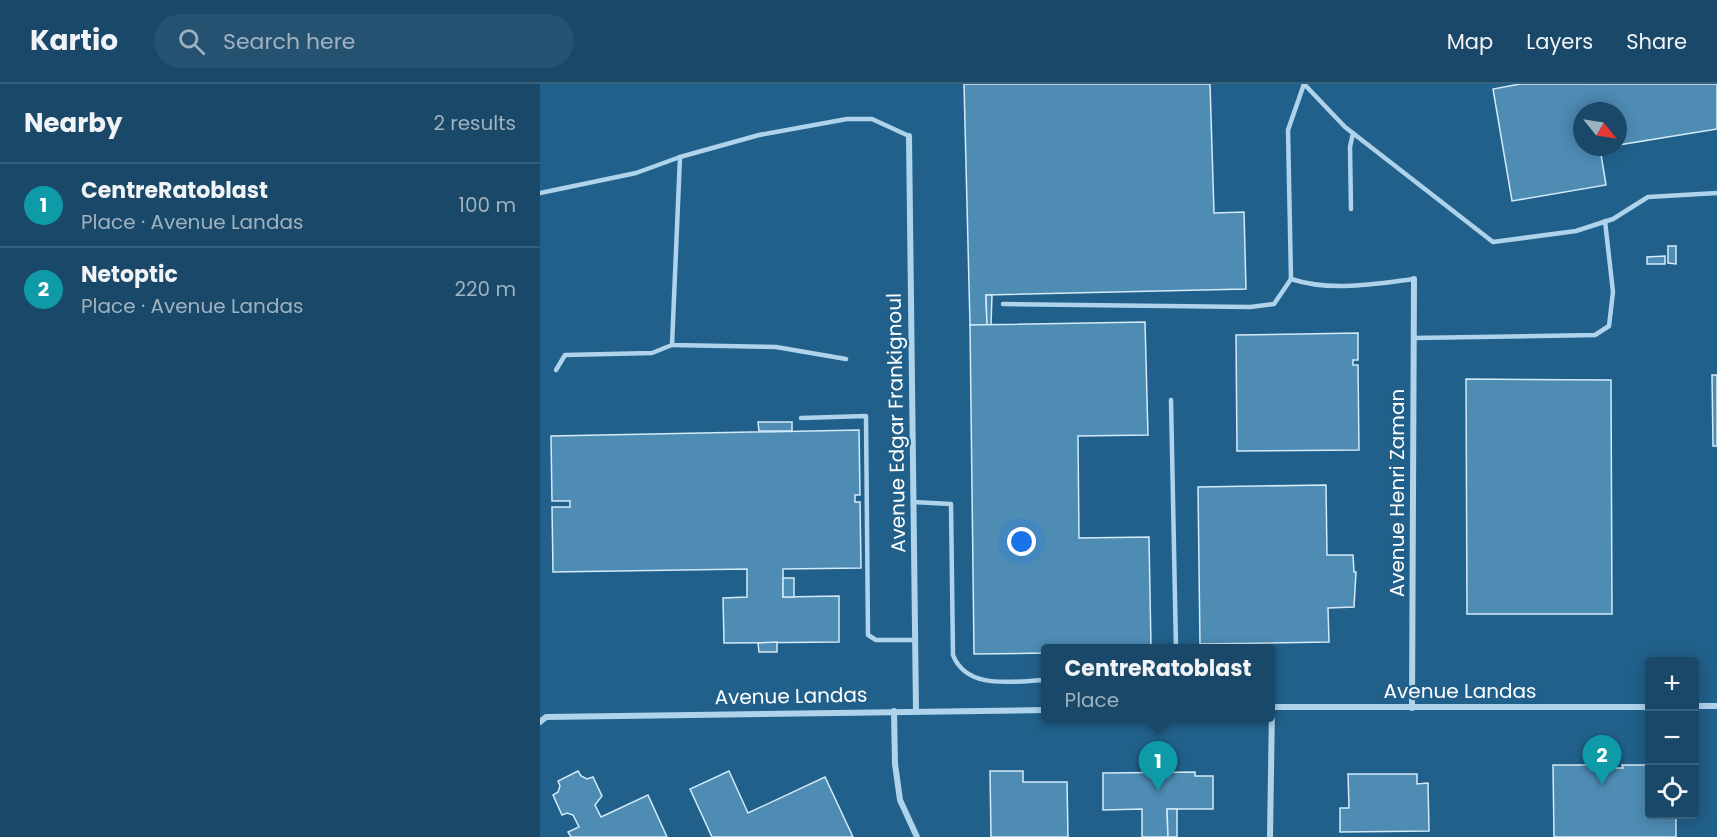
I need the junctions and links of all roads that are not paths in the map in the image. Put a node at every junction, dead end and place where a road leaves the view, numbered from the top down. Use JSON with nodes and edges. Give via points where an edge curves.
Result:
{"nodes":[{"id":1,"x":1304,"y":84,"type":"edge"},
{"id":2,"x":1353,"y":134,"type":"junction"},
{"id":3,"x":909,"y":136,"type":"joint"},
{"id":4,"x":680,"y":157,"type":"junction"},
{"id":5,"x":1717,"y":193,"type":"edge"},
{"id":6,"x":540,"y":194,"type":"edge"},
{"id":7,"x":1351,"y":209,"type":"dead end"},
{"id":8,"x":1605,"y":221,"type":"junction"},
{"id":9,"x":1291,"y":279,"type":"junction"},
{"id":10,"x":1414,"y":279,"type":"joint"},
{"id":11,"x":1004,"y":304,"type":"dead end"},
{"id":12,"x":1414,"y":338,"type":"junction"},
{"id":13,"x":672,"y":345,"type":"junction"},
{"id":14,"x":846,"y":359,"type":"dead end"},
{"id":15,"x":556,"y":370,"type":"dead end"},
{"id":16,"x":1171,"y":400,"type":"dead end"},
{"id":17,"x":801,"y":418,"type":"dead end"},
{"id":18,"x":914,"y":502,"type":"junction"},
{"id":19,"x":915,"y":640,"type":"junction"},
{"id":20,"x":1176,"y":644,"type":"edge"},
{"id":21,"x":1041,"y":680,"type":"edge"},
{"id":22,"x":1645,"y":706,"type":"edge"},
{"id":23,"x":1699,"y":706,"type":"edge"},
{"id":24,"x":1717,"y":706,"type":"edge"},
{"id":25,"x":1275,"y":707,"type":"edge"},
{"id":26,"x":1412,"y":708,"type":"junction"},
{"id":27,"x":1041,"y":710,"type":"edge"},
{"id":28,"x":894,"y":711,"type":"junction"},
{"id":29,"x":916,"y":711,"type":"junction"},
{"id":30,"x":540,"y":722,"type":"edge"},
{"id":31,"x":1271,"y":722,"type":"edge"},
{"id":32,"x":917,"y":837,"type":"edge"},
{"id":33,"x":1270,"y":837,"type":"edge"}],
"edges":[{"from":1,"to":2,"type":"lane"},
{"from":1,"to":9,"type":"lane","via":[[1288,130]]},
{"from":2,"to":7,"type":"lane"},
{"from":2,"to":8,"type":"lane","via":[[1493,242],[1575,231]]},
{"from":3,"to":4,"type":"lane","via":[[872,118],[847,118],[759,135]]},
{"from":3,"to":18,"type":"street","name":"Avenue Edgar Frankignoul"},
{"from":4,"to":6,"type":"lane","via":[[636,173]]},
{"from":4,"to":13,"type":"lane"},
{"from":5,"to":8,"type":"lane","via":[[1648,197]]},
{"from":8,"to":12,"type":"lane","via":[[1613,292],[1609,326],[1595,335]]},
{"from":9,"to":10,"type":"lane","via":[[1309,285],[1356,286]]},
{"from":9,"to":11,"type":"lane","via":[[1275,304],[1250,307]]},
{"from":10,"to":12,"type":"street","name":"Avenue Henri Zaman"},
{"from":12,"to":26,"type":"street","name":"Avenue Henri Zaman"},
{"from":13,"to":14,"type":"lane","via":[[776,347]]},
{"from":13,"to":15,"type":"lane","via":[[652,353],[565,355]]},
{"from":16,"to":20,"type":"lane"},
{"from":17,"to":19,"type":"lane","via":[[866,416],[868,635],[876,640]]},
{"from":18,"to":19,"type":"street","name":"Avenue Edgar Frankignoul"},
{"from":18,"to":21,"type":"lane","via":[[951,504],[953,655],[957,666],[976,680]]},
{"from":19,"to":29,"type":"street","name":"Avenue Edgar Frankignoul"},
{"from":22,"to":26,"type":"street","name":"Avenue Landas"},
{"from":23,"to":24,"type":"street"},
{"from":25,"to":26,"type":"street","name":"Avenue Landas"},
{"from":27,"to":29,"type":"street","name":"Avenue Landas"},
{"from":28,"to":29,"type":"street","name":"Avenue Landas"},
{"from":28,"to":30,"type":"street","name":"Avenue Landas","via":[[546,717]]},
{"from":28,"to":32,"type":"street","via":[[900,800]]},
{"from":31,"to":33,"type":"street"}]}
